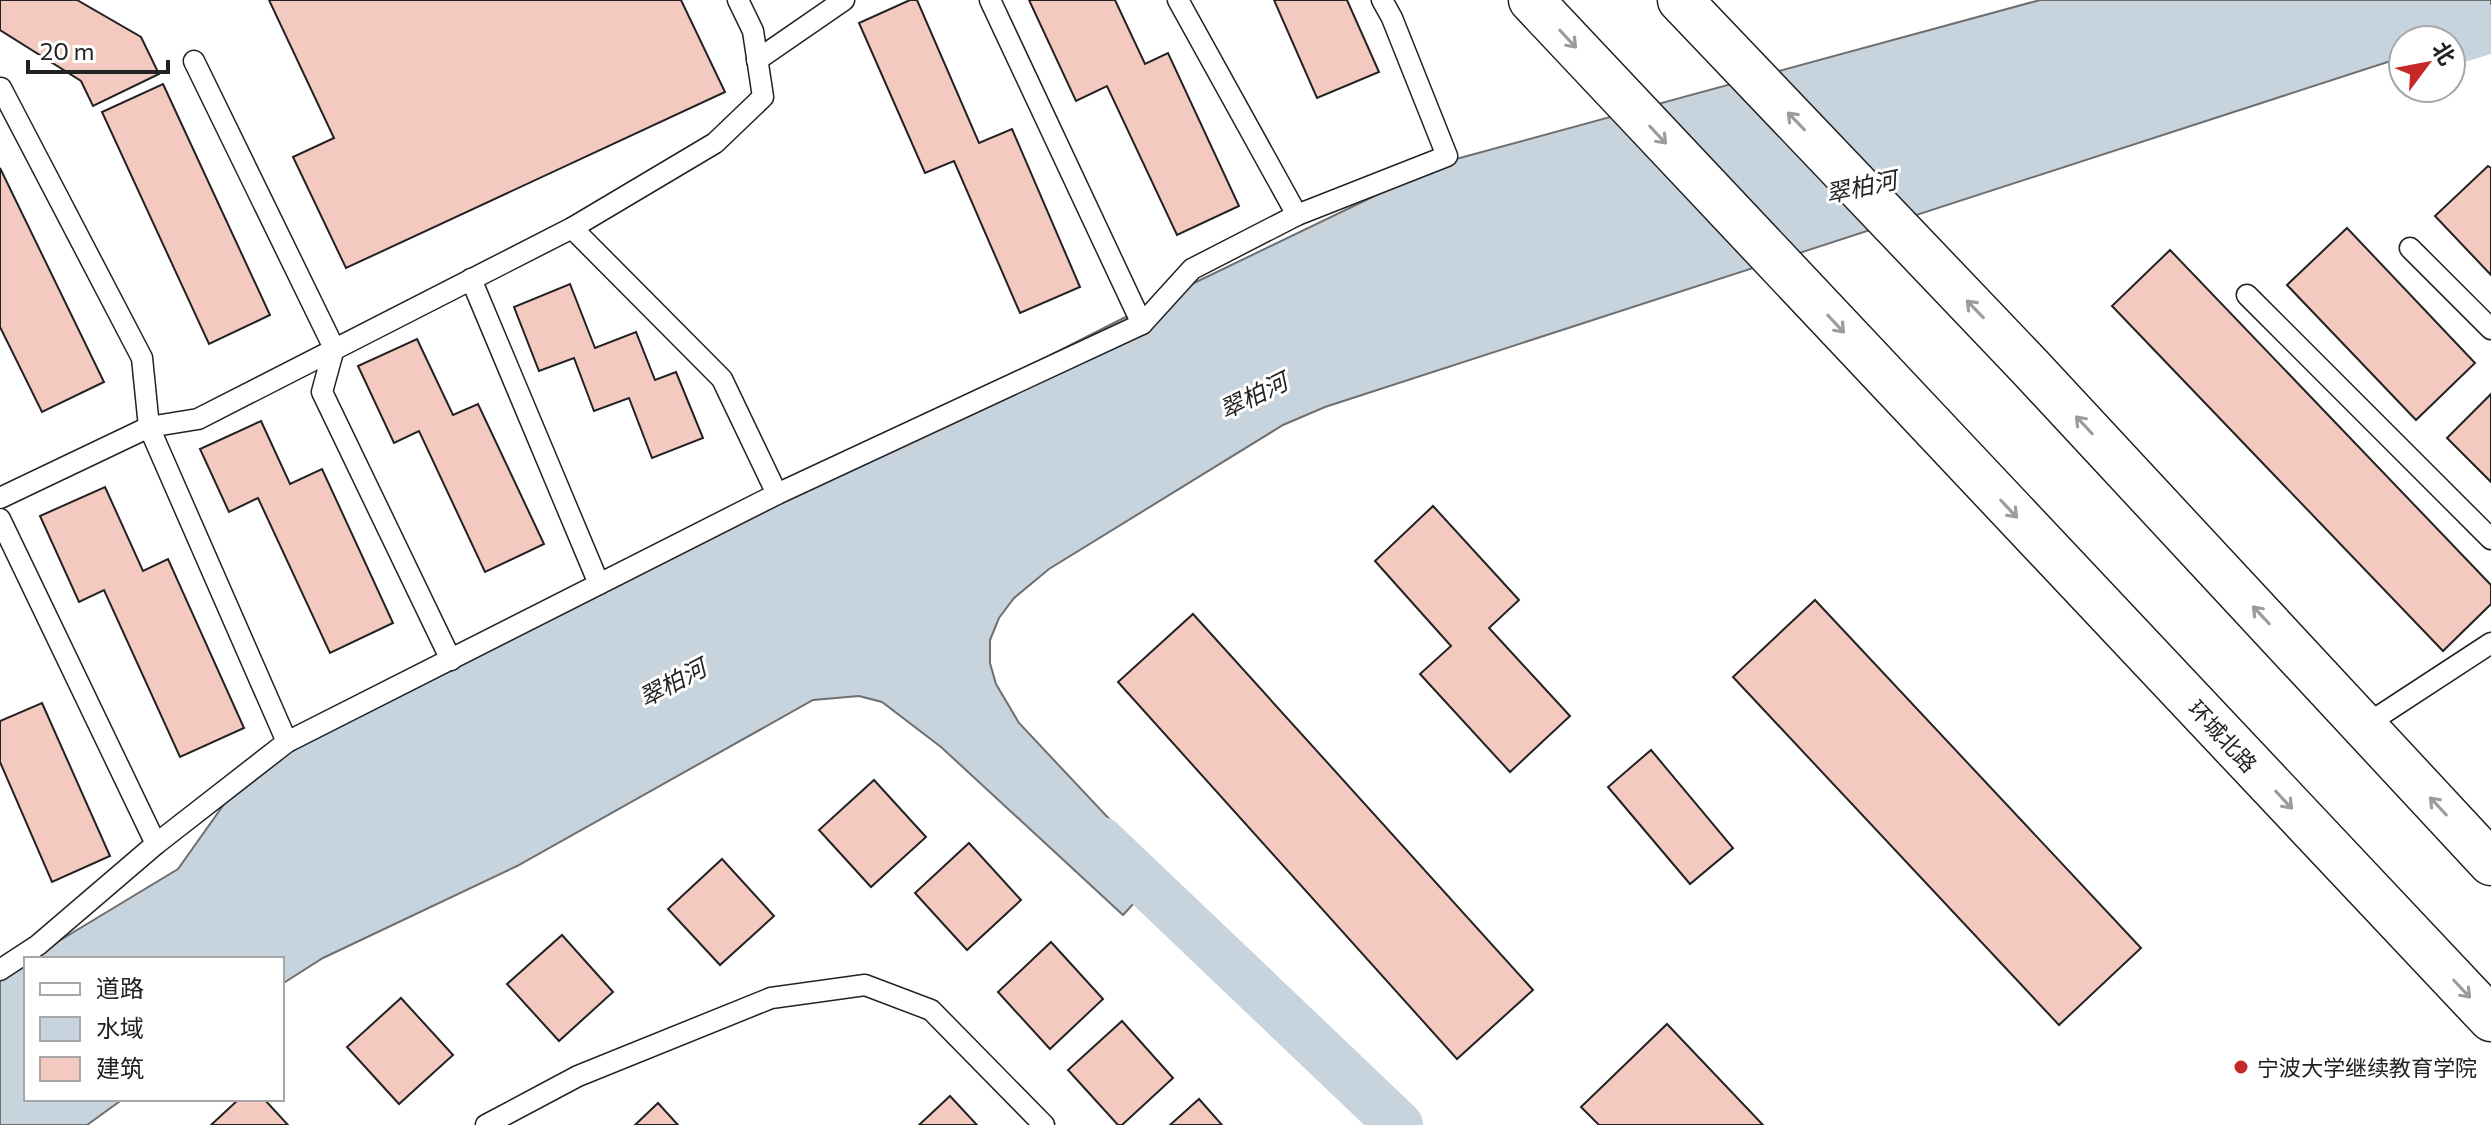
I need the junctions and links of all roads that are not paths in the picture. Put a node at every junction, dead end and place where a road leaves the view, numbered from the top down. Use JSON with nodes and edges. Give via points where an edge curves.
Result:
{"nodes":[{"id":1,"x":738,"y":0,"type":"edge"},
{"id":2,"x":844,"y":0,"type":"edge"},
{"id":3,"x":990,"y":0,"type":"edge"},
{"id":4,"x":1178,"y":0,"type":"edge"},
{"id":5,"x":1382,"y":0,"type":"edge"},
{"id":6,"x":1531,"y":0,"type":"edge"},
{"id":7,"x":1681,"y":0,"type":"edge"},
{"id":8,"x":757,"y":60,"type":"junction"},
{"id":9,"x":194,"y":61,"type":"dead end"},
{"id":10,"x":1,"y":88,"type":"edge"},
{"id":11,"x":1297,"y":215,"type":"junction"},
{"id":12,"x":572,"y":228,"type":"junction"},
{"id":13,"x":2410,"y":248,"type":"dead end"},
{"id":14,"x":471,"y":279,"type":"junction"},
{"id":15,"x":2247,"y":295,"type":"dead end"},
{"id":16,"x":1142,"y":324,"type":"junction"},
{"id":17,"x":2491,"y":329,"type":"edge"},
{"id":18,"x":334,"y":348,"type":"junction"},
{"id":19,"x":149,"y":427,"type":"junction"},
{"id":20,"x":777,"y":494,"type":"junction"},
{"id":21,"x":0,"y":498,"type":"edge"},
{"id":22,"x":0,"y":519,"type":"edge"},
{"id":23,"x":2491,"y":539,"type":"edge"},
{"id":24,"x":599,"y":584,"type":"junction"},
{"id":25,"x":2491,"y":643,"type":"edge"},
{"id":26,"x":451,"y":660,"type":"junction"},
{"id":27,"x":2364,"y":726,"type":"junction"},
{"id":28,"x":287,"y":742,"type":"junction"},
{"id":29,"x":156,"y":844,"type":"junction"},
{"id":30,"x":2491,"y":863,"type":"edge"},
{"id":31,"x":3,"y":960,"type":"edge"},
{"id":32,"x":2491,"y":1019,"type":"edge"},
{"id":33,"x":486,"y":1125,"type":"edge"},
{"id":34,"x":1044,"y":1125,"type":"edge"}],
"edges":[{"from":1,"to":8,"type":"lane","via":[[753,31]]},
{"from":2,"to":8,"type":"lane"},
{"from":3,"to":16,"type":"lane"},
{"from":4,"to":11,"type":"lane"},
{"from":5,"to":11,"type":"lane","via":[[1447,156]]},
{"from":6,"to":32,"type":"main road","name":"环城北路","one_way":true},
{"from":27,"to":7,"type":"main road","one_way":true},
{"from":8,"to":12,"type":"lane","via":[[763,97],[715,143]]},
{"from":9,"to":18,"type":"lane"},
{"from":10,"to":19,"type":"lane","via":[[142,358]]},
{"from":11,"to":16,"type":"lane","via":[[1192,269]]},
{"from":12,"to":14,"type":"lane"},
{"from":12,"to":20,"type":"lane","via":[[722,379]]},
{"from":13,"to":17,"type":"lane"},
{"from":14,"to":18,"type":"lane"},
{"from":14,"to":24,"type":"lane"},
{"from":15,"to":23,"type":"lane"},
{"from":16,"to":20,"type":"lane"},
{"from":18,"to":19,"type":"lane","via":[[198,419]]},
{"from":18,"to":26,"type":"lane","via":[[322,392]]},
{"from":19,"to":21,"type":"lane"},
{"from":19,"to":28,"type":"lane"},
{"from":20,"to":24,"type":"lane"},
{"from":22,"to":29,"type":"lane"},
{"from":24,"to":26,"type":"lane"},
{"from":25,"to":27,"type":"lane"},
{"from":26,"to":28,"type":"lane"},
{"from":30,"to":27,"type":"main road","one_way":true},
{"from":28,"to":29,"type":"lane"},
{"from":29,"to":31,"type":"lane","via":[[38,945]]},
{"from":33,"to":34,"type":"lane","via":[[578,1076],[771,998],[865,985],[931,1010]]}]}
